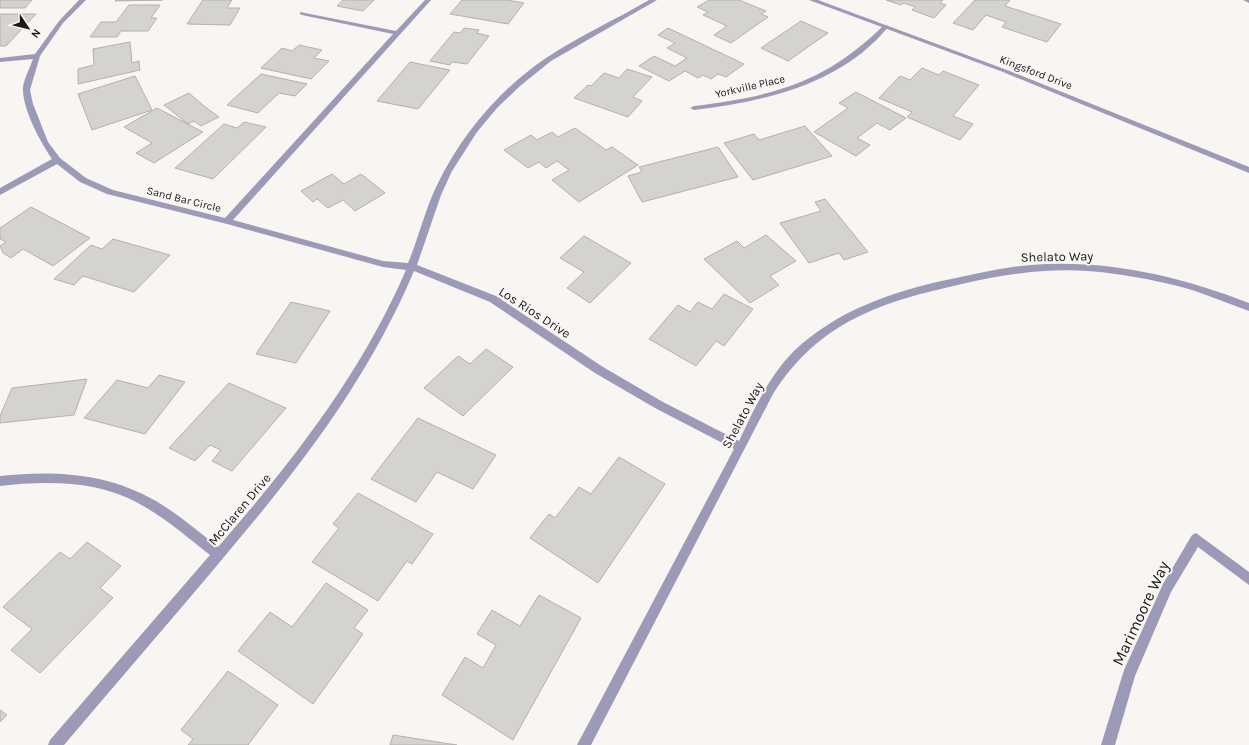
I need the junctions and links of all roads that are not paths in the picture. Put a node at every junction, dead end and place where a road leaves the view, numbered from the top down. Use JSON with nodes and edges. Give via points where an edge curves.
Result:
{"nodes":[{"id":1,"x":82,"y":0,"type":"edge"},
{"id":2,"x":428,"y":0,"type":"edge"},
{"id":3,"x":654,"y":0,"type":"edge"},
{"id":4,"x":812,"y":0,"type":"edge"},
{"id":5,"x":302,"y":13,"type":"dead end"},
{"id":6,"x":886,"y":26,"type":"junction"},
{"id":7,"x":398,"y":33,"type":"junction"},
{"id":8,"x":37,"y":56,"type":"junction"},
{"id":9,"x":0,"y":60,"type":"edge"},
{"id":10,"x":694,"y":108,"type":"dead end"},
{"id":11,"x":57,"y":160,"type":"junction"},
{"id":12,"x":1249,"y":170,"type":"edge"},
{"id":13,"x":0,"y":192,"type":"edge"},
{"id":14,"x":227,"y":221,"type":"junction"},
{"id":15,"x":412,"y":267,"type":"junction"},
{"id":16,"x":1249,"y":308,"type":"edge"},
{"id":17,"x":741,"y":446,"type":"junction"},
{"id":18,"x":0,"y":481,"type":"edge"},
{"id":19,"x":219,"y":555,"type":"junction"},
{"id":20,"x":1249,"y":579,"type":"edge"},
{"id":21,"x":55,"y":745,"type":"edge"},
{"id":22,"x":584,"y":745,"type":"edge"},
{"id":23,"x":1108,"y":745,"type":"edge"}],
"edges":[{"from":1,"to":8,"type":"street","name":"Sand Bar Circle","via":[[61,22]]},
{"from":2,"to":7,"type":"street","name":"Sand Bar Circle"},
{"from":3,"to":15,"type":"street","name":"McClaren Drive","via":[[544,61],[516,85],[480,124],[458,154],[440,187]]},
{"from":4,"to":6,"type":"street","name":"Kingsford Drive"},
{"from":5,"to":7,"type":"street"},
{"from":6,"to":10,"type":"street","name":"Yorkville Place","via":[[850,59],[814,79],[763,97]]},
{"from":6,"to":12,"type":"street","name":"Kingsford Drive"},
{"from":7,"to":14,"type":"street","name":"Sand Bar Circle"},
{"from":8,"to":9,"type":"street"},
{"from":8,"to":11,"type":"street","name":"Sand Bar Circle","via":[[26,90],[44,142]]},
{"from":11,"to":13,"type":"street"},
{"from":11,"to":14,"type":"street","name":"Sand Bar Circle","via":[[83,180],[110,192]]},
{"from":14,"to":15,"type":"street","name":"Los Rios Drive","via":[[383,264]]},
{"from":15,"to":17,"type":"street","name":"Los Rios Drive","via":[[493,299],[599,370],[659,405]]},
{"from":15,"to":19,"type":"street","name":"McClaren Drive","via":[[367,356],[340,401],[306,449]]},
{"from":16,"to":17,"type":"street","name":"Shelato Way","via":[[1196,288],[1152,277],[1070,267],[1013,270],[902,293],[868,305],[836,323],[808,345],[783,371],[762,402]]},
{"from":17,"to":22,"type":"street","name":"Shelato Way"},
{"from":18,"to":19,"type":"street","via":[[70,478],[91,481],[129,493],[162,512]]},
{"from":19,"to":21,"type":"street","name":"McClaren Drive"},
{"from":20,"to":23,"type":"street","name":"Marimoore Way","via":[[1196,539],[1167,588],[1129,675]]}]}
